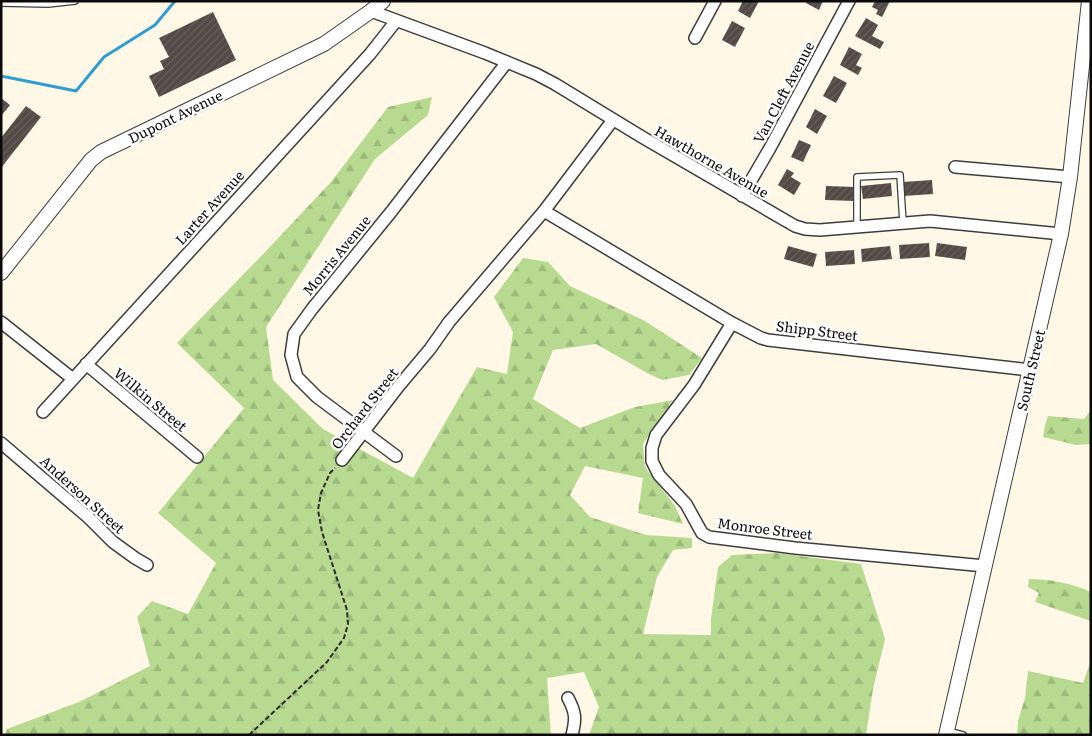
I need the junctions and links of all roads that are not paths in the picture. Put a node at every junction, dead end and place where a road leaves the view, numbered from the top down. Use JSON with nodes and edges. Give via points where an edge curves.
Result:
{"nodes":[{"id":1,"x":75,"y":1,"type":"edge"},
{"id":2,"x":383,"y":1,"type":"edge"},
{"id":3,"x":716,"y":1,"type":"edge"},
{"id":4,"x":849,"y":1,"type":"edge"},
{"id":5,"x":1090,"y":1,"type":"edge"},
{"id":6,"x":1,"y":3,"type":"edge"},
{"id":7,"x":371,"y":11,"type":"junction"},
{"id":8,"x":396,"y":21,"type":"junction"},
{"id":9,"x":696,"y":38,"type":"dead end"},
{"id":10,"x":508,"y":62,"type":"junction"},
{"id":11,"x":614,"y":120,"type":"junction"},
{"id":12,"x":955,"y":167,"type":"dead end"},
{"id":13,"x":1070,"y":177,"type":"junction"},
{"id":14,"x":742,"y":196,"type":"junction"},
{"id":15,"x":544,"y":211,"type":"junction"},
{"id":16,"x":903,"y":223,"type":"junction"},
{"id":17,"x":857,"y":227,"type":"junction"},
{"id":18,"x":1061,"y":234,"type":"junction"},
{"id":19,"x":1,"y":273,"type":"edge"},
{"id":20,"x":1,"y":322,"type":"edge"},
{"id":21,"x":732,"y":323,"type":"junction"},
{"id":22,"x":86,"y":364,"type":"junction"},
{"id":23,"x":1030,"y":370,"type":"junction"},
{"id":24,"x":73,"y":379,"type":"junction"},
{"id":25,"x":43,"y":412,"type":"dead end"},
{"id":26,"x":364,"y":431,"type":"junction"},
{"id":27,"x":1,"y":443,"type":"edge"},
{"id":28,"x":396,"y":456,"type":"dead end"},
{"id":29,"x":197,"y":457,"type":"dead end"},
{"id":30,"x":342,"y":460,"type":"road end"},
{"id":31,"x":147,"y":564,"type":"dead end"},
{"id":32,"x":985,"y":566,"type":"junction"},
{"id":33,"x":568,"y":698,"type":"dead end"},
{"id":34,"x":947,"y":733,"type":"edge"},
{"id":35,"x":572,"y":735,"type":"edge"},
{"id":36,"x":963,"y":735,"type":"edge"}],
"edges":[{"from":1,"to":6,"type":"lane"},
{"from":2,"to":7,"type":"street","name":"Dupont Avenue"},
{"from":3,"to":9,"type":"street"},
{"from":4,"to":14,"type":"street","name":"Van Cleft Avenue"},
{"from":5,"to":13,"type":"street","name":"South Street"},
{"from":7,"to":8,"type":"street","name":"Hawthorne Avenue"},
{"from":7,"to":19,"type":"street","name":"Dupont Avenue","via":[[324,44],[101,152],[91,160]]},
{"from":8,"to":10,"type":"street","name":"Hawthorne Avenue"},
{"from":8,"to":22,"type":"street","name":"Larter Avenue","via":[[370,54]]},
{"from":10,"to":11,"type":"street","name":"Hawthorne Avenue","via":[[555,84]]},
{"from":10,"to":26,"type":"street","name":"Morris Avenue","via":[[294,334],[291,356],[297,377],[317,397]]},
{"from":11,"to":14,"type":"street","name":"Hawthorne Avenue"},
{"from":11,"to":15,"type":"street","name":"Orchard Street"},
{"from":12,"to":13,"type":"street"},
{"from":13,"to":18,"type":"street","name":"South Street"},
{"from":14,"to":17,"type":"street","name":"Hawthorne Avenue","via":[[805,229]]},
{"from":15,"to":21,"type":"street","name":"Shipp Street"},
{"from":15,"to":26,"type":"street","name":"Orchard Street","via":[[449,322]]},
{"from":16,"to":17,"type":"street","name":"Hawthorne Avenue"},
{"from":16,"to":17,"type":"lane","via":[[900,175],[857,177]]},
{"from":16,"to":18,"type":"street","name":"Hawthorne Avenue","via":[[930,221]]},
{"from":18,"to":23,"type":"street","name":"South Street"},
{"from":20,"to":24,"type":"street"},
{"from":21,"to":23,"type":"street","name":"Shipp Street","via":[[768,340]]},
{"from":21,"to":32,"type":"street","name":"Monroe Street","via":[[694,385],[656,436],[652,448],[652,461],[659,475],[686,504],[702,533],[709,537],[796,548]]},
{"from":22,"to":24,"type":"street","name":"Larter Avenue"},
{"from":22,"to":29,"type":"street","name":"Wilkin Street"},
{"from":23,"to":32,"type":"street","name":"South Street"},
{"from":24,"to":25,"type":"street","name":"Larter Avenue"},
{"from":26,"to":28,"type":"street","name":"Morris Avenue"},
{"from":26,"to":30,"type":"street","name":"Orchard Street"},
{"from":27,"to":31,"type":"street","name":"Anderson Street","via":[[90,518],[113,542]]},
{"from":32,"to":34,"type":"street","name":"South Street"},
{"from":33,"to":35,"type":"street","via":[[574,709]]},
{"from":34,"to":36,"type":"lane"}]}
